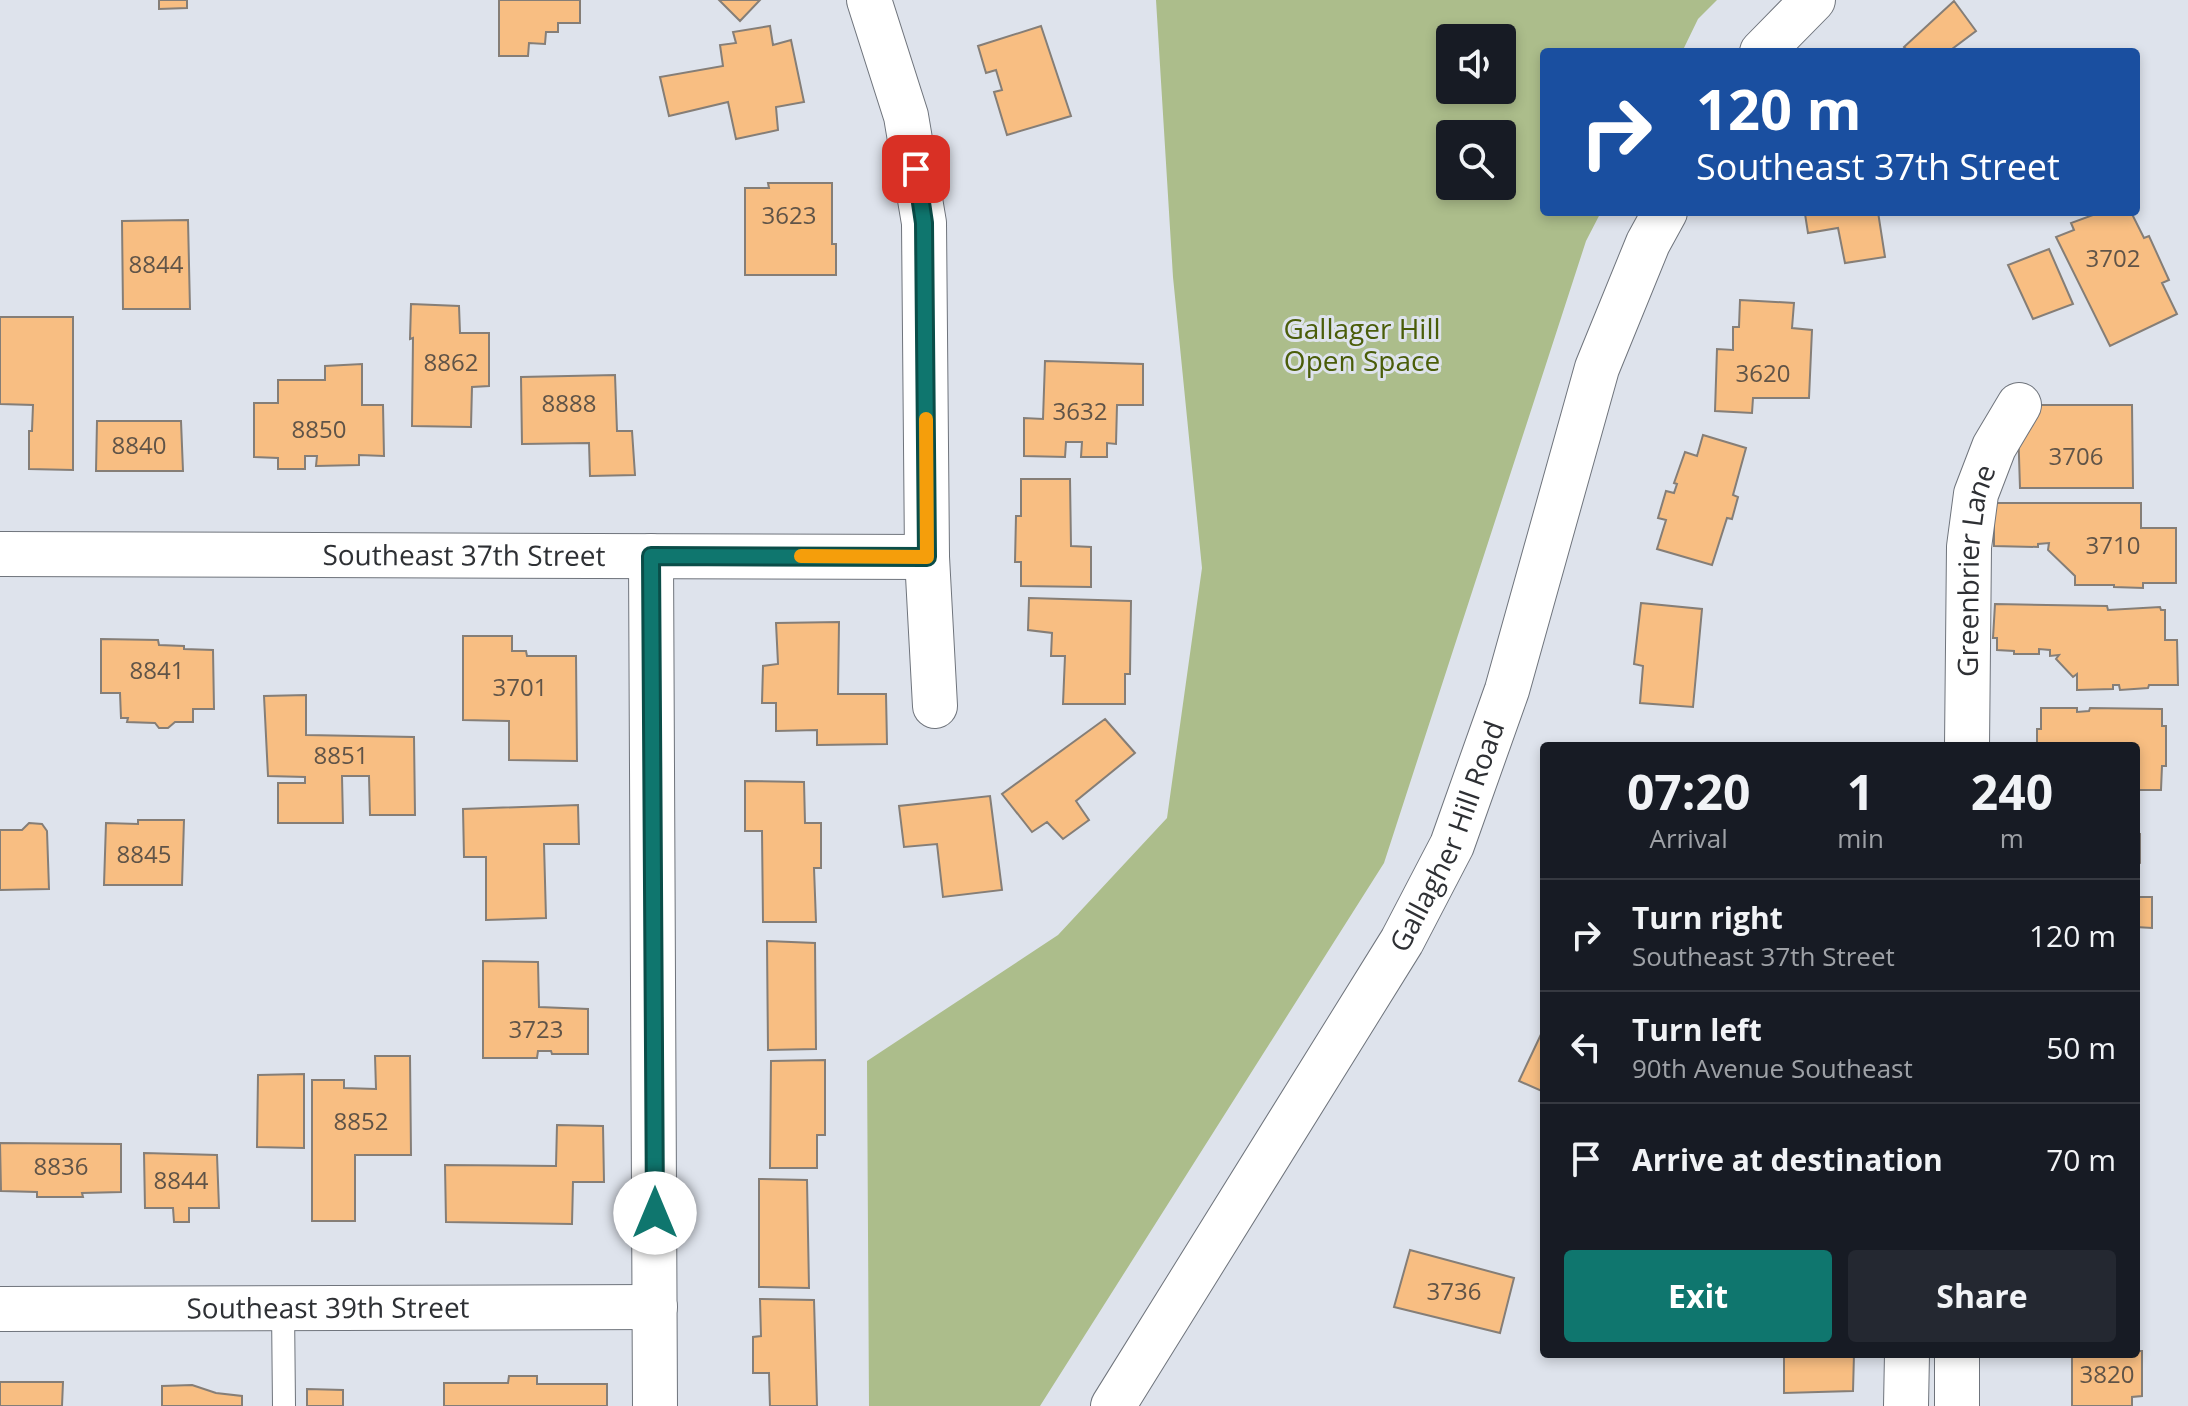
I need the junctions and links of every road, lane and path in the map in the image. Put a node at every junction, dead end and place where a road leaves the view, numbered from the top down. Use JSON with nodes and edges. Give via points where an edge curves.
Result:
{"nodes":[{"id":1,"x":869,"y":0,"type":"edge"},
{"id":2,"x":1813,"y":0,"type":"edge"},
{"id":3,"x":1766,"y":48,"type":"edge"},
{"id":4,"x":1663,"y":216,"type":"edge"},
{"id":5,"x":2019,"y":405,"type":"dead end"},
{"id":6,"x":0,"y":554,"type":"edge"},
{"id":7,"x":651,"y":556,"type":"junction"},
{"id":8,"x":927,"y":557,"type":"junction"},
{"id":9,"x":935,"y":706,"type":"dead end"},
{"id":10,"x":1967,"y":742,"type":"edge"},
{"id":11,"x":655,"y":1307,"type":"junction"},
{"id":12,"x":283,"y":1308,"type":"junction"},
{"id":13,"x":0,"y":1309,"type":"edge"},
{"id":14,"x":1907,"y":1358,"type":"edge"},
{"id":15,"x":1957,"y":1358,"type":"edge"},
{"id":16,"x":284,"y":1406,"type":"edge"},
{"id":17,"x":655,"y":1406,"type":"edge"},
{"id":18,"x":1113,"y":1406,"type":"edge"},
{"id":19,"x":1906,"y":1406,"type":"edge"},
{"id":20,"x":1957,"y":1406,"type":"edge"}],
"edges":[{"from":1,"to":8,"type":"street","via":[[906,116],[924,223]]},
{"from":2,"to":3,"type":"street"},
{"from":4,"to":18,"type":"street","name":"Gallagher Hill Road","via":[[1597,368],[1507,690],[1452,845],[1402,941]]},
{"from":5,"to":10,"type":"street","name":"Greenbrier Lane","via":[[1994,447],[1976,494],[1969,547]]},
{"from":6,"to":7,"type":"street","name":"Southeast 37th Street"},
{"from":7,"to":8,"type":"street","name":"Southeast 37th Street"},
{"from":7,"to":11,"type":"street"},
{"from":8,"to":9,"type":"street"},
{"from":11,"to":12,"type":"street","name":"Southeast 39th Street"},
{"from":11,"to":17,"type":"street"},
{"from":12,"to":13,"type":"street","name":"Southeast 39th Street"},
{"from":12,"to":16,"type":"lane"},
{"from":14,"to":19,"type":"street"},
{"from":15,"to":20,"type":"street"}]}
